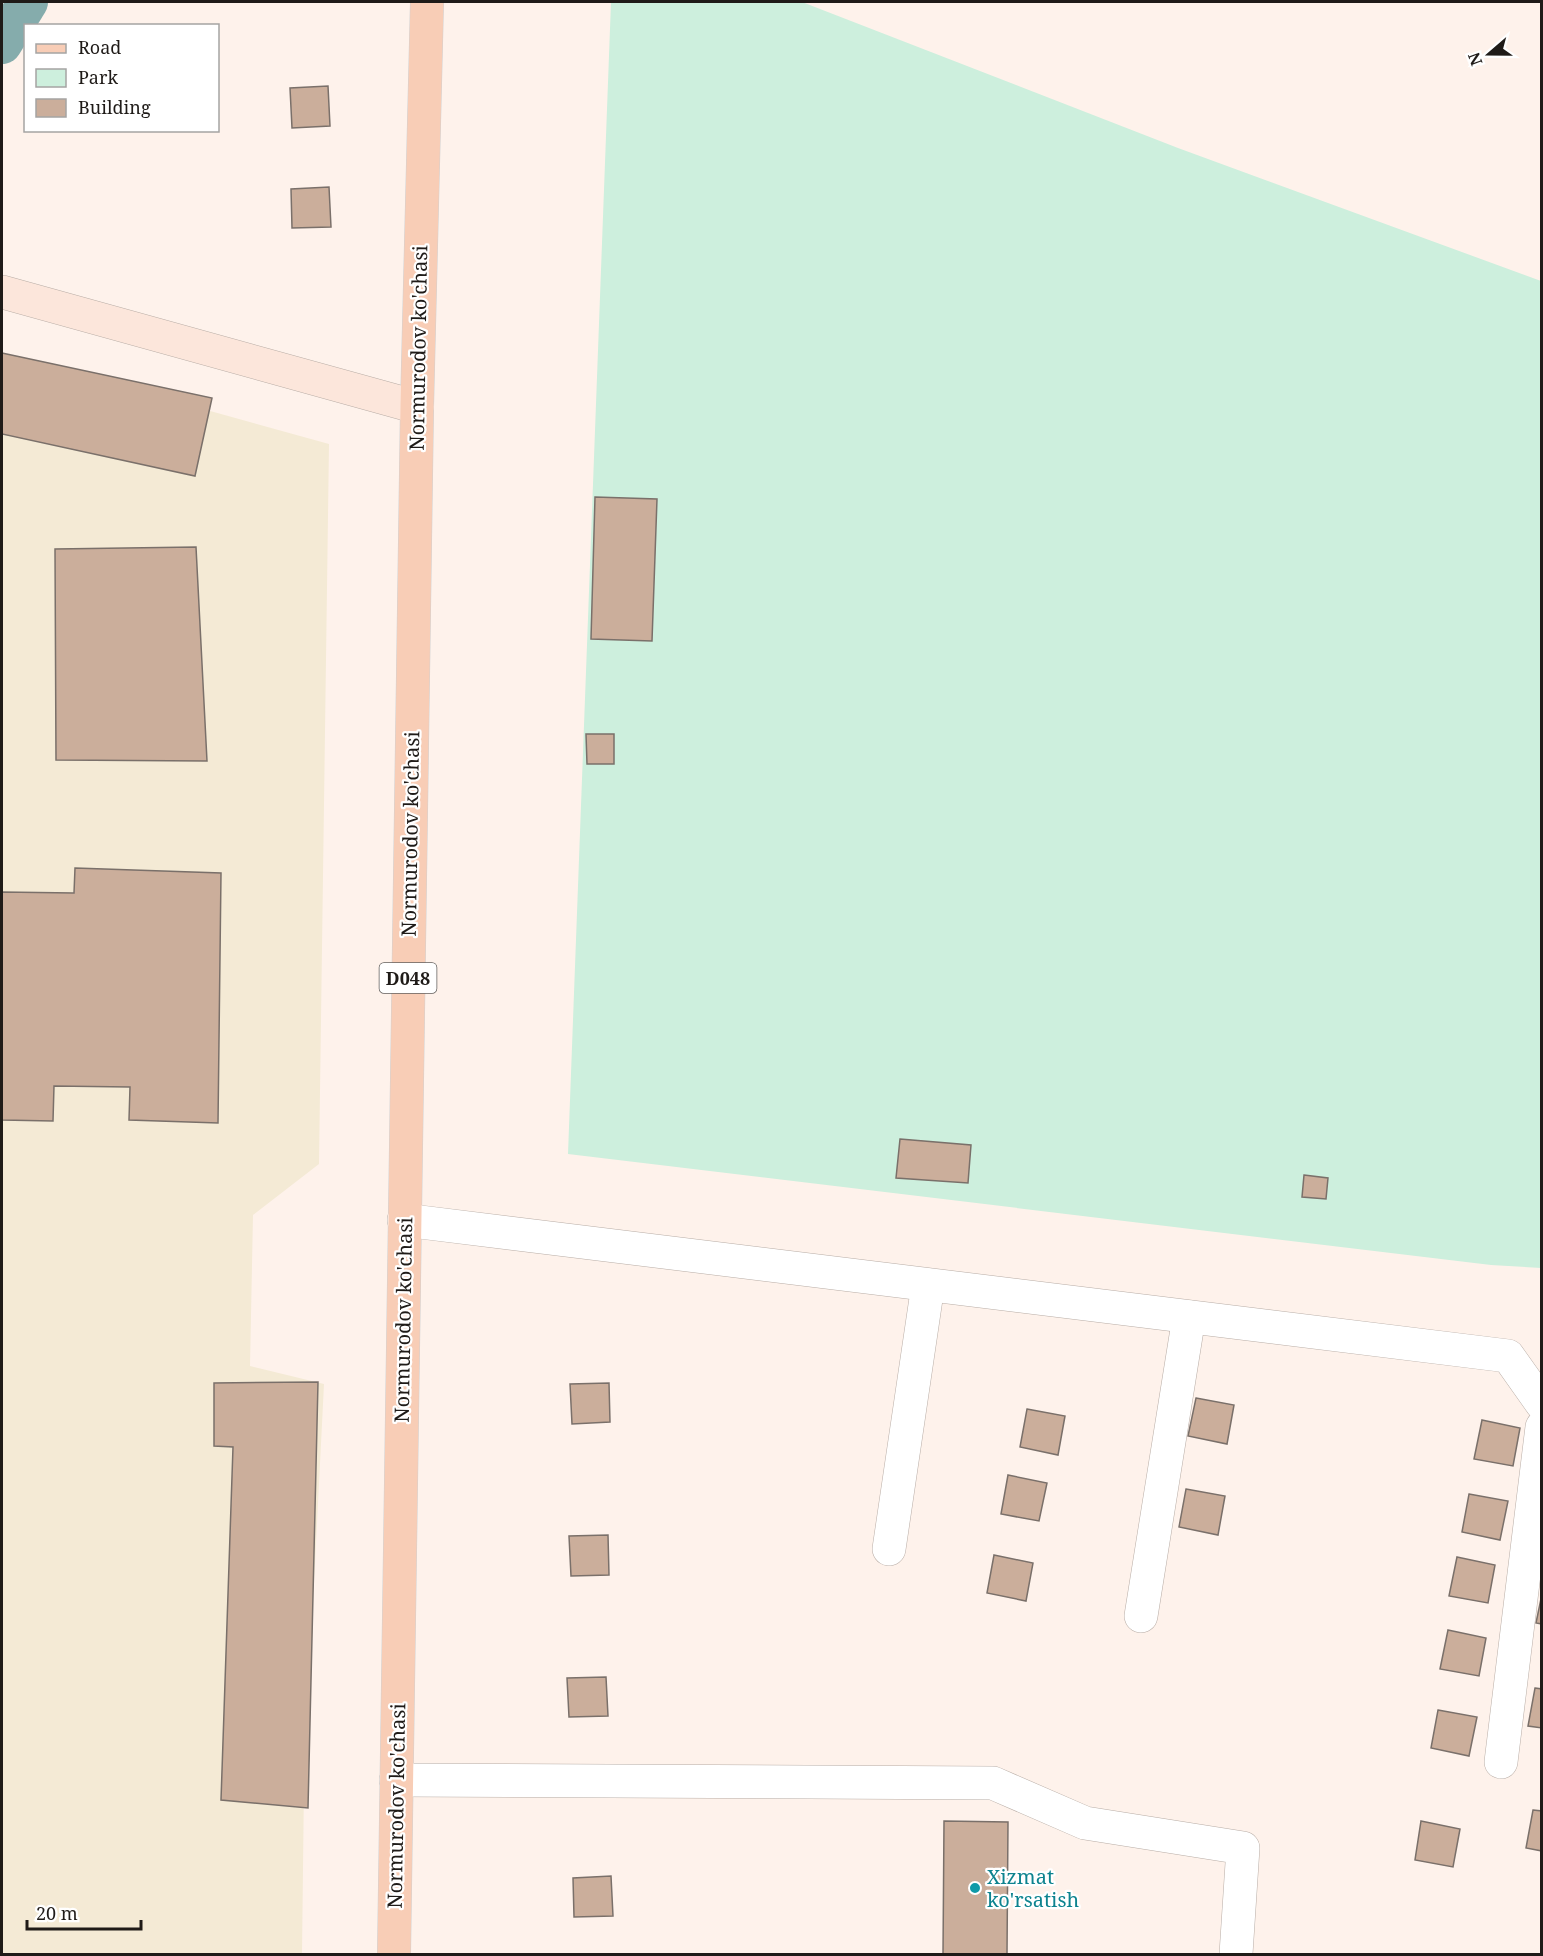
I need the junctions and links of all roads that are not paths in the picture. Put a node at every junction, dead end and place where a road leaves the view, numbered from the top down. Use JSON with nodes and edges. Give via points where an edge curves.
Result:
{"nodes":[{"id":1,"x":427,"y":2,"type":"edge"},
{"id":2,"x":2,"y":292,"type":"edge"},
{"id":3,"x":417,"y":406,"type":"junction"},
{"id":4,"x":404,"y":1220,"type":"junction"},
{"id":5,"x":928,"y":1285,"type":"junction"},
{"id":6,"x":1189,"y":1317,"type":"junction"},
{"id":7,"x":1542,"y":1404,"type":"edge"},
{"id":8,"x":1542,"y":1427,"type":"edge"},
{"id":9,"x":889,"y":1549,"type":"dead end"},
{"id":10,"x":1141,"y":1616,"type":"dead end"},
{"id":11,"x":1501,"y":1762,"type":"dead end"},
{"id":12,"x":396,"y":1780,"type":"junction"},
{"id":13,"x":394,"y":1954,"type":"edge"},
{"id":14,"x":1236,"y":1954,"type":"edge"}],
"edges":[{"from":1,"to":3,"type":"main road","name":"Normurodov ko'chasi","number":"D048"},
{"from":2,"to":3,"type":"main road"},
{"from":3,"to":4,"type":"main road","name":"Normurodov ko'chasi","number":"D048"},
{"from":4,"to":5,"type":"street"},
{"from":4,"to":12,"type":"main road","name":"Normurodov ko'chasi","number":"D048"},
{"from":5,"to":6,"type":"street"},
{"from":5,"to":9,"type":"street"},
{"from":6,"to":7,"type":"street","via":[[1508,1356]]},
{"from":6,"to":10,"type":"street"},
{"from":8,"to":11,"type":"street"},
{"from":12,"to":13,"type":"main road","name":"Normurodov ko'chasi","number":"D048"},
{"from":12,"to":14,"type":"street","via":[[993,1783],[1085,1823],[1243,1848]]}]}
